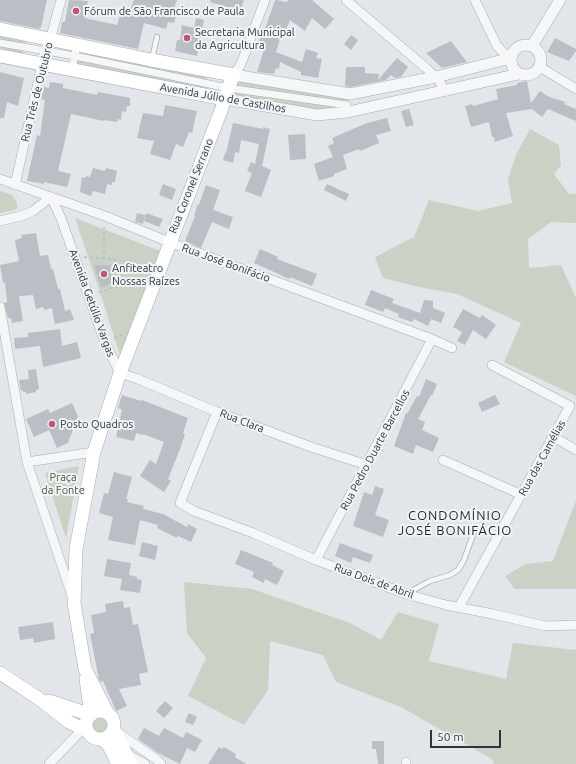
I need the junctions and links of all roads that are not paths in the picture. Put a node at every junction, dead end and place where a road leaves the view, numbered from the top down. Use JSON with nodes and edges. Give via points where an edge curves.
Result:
{"nodes":[{"id":1,"x":61,"y":0,"type":"edge"},
{"id":2,"x":265,"y":0,"type":"edge"},
{"id":3,"x":346,"y":0,"type":"edge"},
{"id":4,"x":475,"y":0,"type":"edge"},
{"id":5,"x":560,"y":0,"type":"edge"},
{"id":6,"x":0,"y":30,"type":"edge"},
{"id":7,"x":157,"y":37,"type":"dead end"},
{"id":8,"x":0,"y":43,"type":"edge"},
{"id":9,"x":24,"y":48,"type":"junction"},
{"id":10,"x":535,"y":49,"type":"junction"},
{"id":11,"x":46,"y":52,"type":"junction"},
{"id":12,"x":0,"y":56,"type":"edge"},
{"id":13,"x":74,"y":57,"type":"junction"},
{"id":14,"x":511,"y":58,"type":"junction"},
{"id":15,"x":151,"y":60,"type":"junction"},
{"id":16,"x":540,"y":67,"type":"junction"},
{"id":17,"x":208,"y":70,"type":"junction"},
{"id":18,"x":519,"y":74,"type":"junction"},
{"id":19,"x":234,"y":75,"type":"junction"},
{"id":20,"x":436,"y":77,"type":"junction"},
{"id":21,"x":204,"y":89,"type":"junction"},
{"id":22,"x":576,"y":89,"type":"edge"},
{"id":23,"x":446,"y":90,"type":"junction"},
{"id":24,"x":226,"y":94,"type":"junction"},
{"id":25,"x":348,"y":104,"type":"junction"},
{"id":26,"x":0,"y":179,"type":"edge"},
{"id":27,"x":15,"y":185,"type":"junction"},
{"id":28,"x":51,"y":197,"type":"junction"},
{"id":29,"x":0,"y":221,"type":"edge"},
{"id":30,"x":169,"y":242,"type":"junction"},
{"id":31,"x":0,"y":307,"type":"edge"},
{"id":32,"x":432,"y":339,"type":"junction"},
{"id":33,"x":452,"y":348,"type":"dead end"},
{"id":34,"x":492,"y":365,"type":"dead end"},
{"id":35,"x":120,"y":373,"type":"junction"},
{"id":36,"x":217,"y":412,"type":"junction"},
{"id":37,"x":554,"y":437,"type":"junction"},
{"id":38,"x":576,"y":450,"type":"edge"},
{"id":39,"x":94,"y":452,"type":"junction"},
{"id":40,"x":443,"y":460,"type":"dead end"},
{"id":41,"x":27,"y":462,"type":"junction"},
{"id":42,"x":367,"y":465,"type":"junction"},
{"id":43,"x":522,"y":495,"type":"junction"},
{"id":44,"x":475,"y":529,"type":"dead end"},
{"id":45,"x":316,"y":560,"type":"junction"},
{"id":46,"x":406,"y":594,"type":"junction"},
{"id":47,"x":74,"y":603,"type":"junction"},
{"id":48,"x":459,"y":607,"type":"junction"},
{"id":49,"x":576,"y":625,"type":"edge"},
{"id":50,"x":85,"y":669,"type":"junction"},
{"id":51,"x":0,"y":673,"type":"edge"},
{"id":52,"x":38,"y":698,"type":"junction"},
{"id":53,"x":107,"y":712,"type":"junction"},
{"id":54,"x":91,"y":715,"type":"junction"},
{"id":55,"x":87,"y":729,"type":"junction"},
{"id":56,"x":114,"y":730,"type":"junction"},
{"id":57,"x":104,"y":741,"type":"junction"},
{"id":58,"x":125,"y":760,"type":"edge"},
{"id":59,"x":49,"y":764,"type":"edge"},
{"id":60,"x":145,"y":764,"type":"edge"},
{"id":61,"x":161,"y":764,"type":"edge"}],
"edges":[{"from":1,"to":11,"type":"street","name":"Rua Três de Outubro"},
{"from":2,"to":19,"type":"street","name":"Rua Coronel Serrano","via":[[241,64]]},
{"from":3,"to":20,"type":"street"},
{"from":4,"to":14,"type":"street","via":[[497,46]]},
{"from":5,"to":10,"type":"street"},
{"from":6,"to":9,"type":"main road","name":"Avenida Júlio de Castilhos"},
{"from":7,"to":15,"type":"lane"},
{"from":8,"to":9,"type":"street"},
{"from":9,"to":11,"type":"main road","name":"Avenida Júlio de Castilhos"},
{"from":9,"to":11,"type":"main road","name":"Avenida Júlio de Castilhos"},
{"from":9,"to":12,"type":"main road","name":"Avenida Júlio de Castilhos"},
{"from":10,"to":14,"type":"street","via":[[527,45],[518,47]]},
{"from":10,"to":16,"type":"street","via":[[541,62]]},
{"from":11,"to":13,"type":"main road","name":"Avenida Júlio de Castilhos"},
{"from":11,"to":13,"type":"main road","name":"Avenida Júlio de Castilhos"},
{"from":11,"to":27,"type":"street","name":"Rua Três de Outubro"},
{"from":13,"to":15,"type":"main road","name":"Avenida Júlio de Castilhos"},
{"from":13,"to":21,"type":"main road","name":"Avenida Júlio de Castilhos"},
{"from":14,"to":18,"type":"street","via":[[512,65]]},
{"from":14,"to":20,"type":"street","name":"Avenida Júlio de Castilhos"},
{"from":15,"to":17,"type":"main road","name":"Avenida Júlio de Castilhos"},
{"from":16,"to":18,"type":"street","via":[[528,75]]},
{"from":16,"to":22,"type":"street"},
{"from":17,"to":19,"type":"main road","name":"Avenida Júlio de Castilhos"},
{"from":17,"to":21,"type":"street"},
{"from":18,"to":23,"type":"street","name":"Avenida Júlio de Castilhos"},
{"from":19,"to":24,"type":"main road","name":"Rua Coronel Serrano"},
{"from":19,"to":25,"type":"street","name":"Avenida Júlio de Castilhos"},
{"from":20,"to":23,"type":"street"},
{"from":20,"to":25,"type":"street","name":"Avenida Júlio de Castilhos"},
{"from":21,"to":24,"type":"main road","name":"Avenida Júlio de Castilhos"},
{"from":23,"to":25,"type":"street","name":"Avenida Júlio de Castilhos"},
{"from":24,"to":25,"type":"street","name":"Avenida Júlio de Castilhos","via":[[317,115]]},
{"from":24,"to":30,"type":"main road","name":"Rua Coronel Serrano"},
{"from":26,"to":27,"type":"street","name":"Rua José Bonifácio"},
{"from":27,"to":28,"type":"street","name":"Rua José Bonifácio"},
{"from":28,"to":29,"type":"street","via":[[33,211]]},
{"from":28,"to":30,"type":"street","name":"Rua José Bonifácio"},
{"from":28,"to":35,"type":"street","name":"Avenida Getúlio Vargas","via":[[62,218],[104,340]]},
{"from":30,"to":32,"type":"street","name":"Rua José Bonifácio"},
{"from":30,"to":35,"type":"main road","name":"Rua Coronel Serrano"},
{"from":31,"to":41,"type":"street"},
{"from":32,"to":33,"type":"street","name":"Rua José Bonifácio"},
{"from":32,"to":42,"type":"street","name":"Rua Pedro Duarte Barcellos"},
{"from":34,"to":37,"type":"street","name":"Rua das Camélias","via":[[570,406]]},
{"from":35,"to":36,"type":"street","name":"Rua Clara"},
{"from":35,"to":39,"type":"main road"},
{"from":36,"to":42,"type":"street","name":"Rua Clara"},
{"from":36,"to":45,"type":"street","name":"Rua Dois de Abril","via":[[180,503]]},
{"from":37,"to":38,"type":"street"},
{"from":37,"to":43,"type":"street","name":"Rua das Camélias"},
{"from":39,"to":41,"type":"street"},
{"from":39,"to":47,"type":"main road","via":[[76,549]]},
{"from":40,"to":43,"type":"street"},
{"from":41,"to":47,"type":"street"},
{"from":42,"to":45,"type":"street","name":"Rua Pedro Duarte Barcellos"},
{"from":43,"to":48,"type":"street","name":"Rua das Camélias"},
{"from":44,"to":46,"type":"lane","via":[[458,570]]},
{"from":45,"to":46,"type":"street","name":"Rua Dois de Abril"},
{"from":46,"to":48,"type":"street","name":"Rua Dois de Abril"},
{"from":47,"to":50,"type":"main road"},
{"from":48,"to":49,"type":"street","name":"Rua Dois de Abril","via":[[545,626]]},
{"from":50,"to":53,"type":"main road"},
{"from":50,"to":54,"type":"main road"},
{"from":51,"to":52,"type":"main road"},
{"from":52,"to":54,"type":"main road"},
{"from":52,"to":55,"type":"main road","via":[[69,722]]},
{"from":53,"to":54,"type":"main road","via":[[96,711]]},
{"from":53,"to":56,"type":"main road","via":[[114,723]]},
{"from":54,"to":55,"type":"main road"},
{"from":55,"to":57,"type":"main road","via":[[92,737]]},
{"from":55,"to":59,"type":"street","via":[[79,733]]},
{"from":56,"to":57,"type":"main road"},
{"from":56,"to":58,"type":"main road"},
{"from":56,"to":61,"type":"street"},
{"from":57,"to":58,"type":"main road"},
{"from":58,"to":60,"type":"street"}]}
